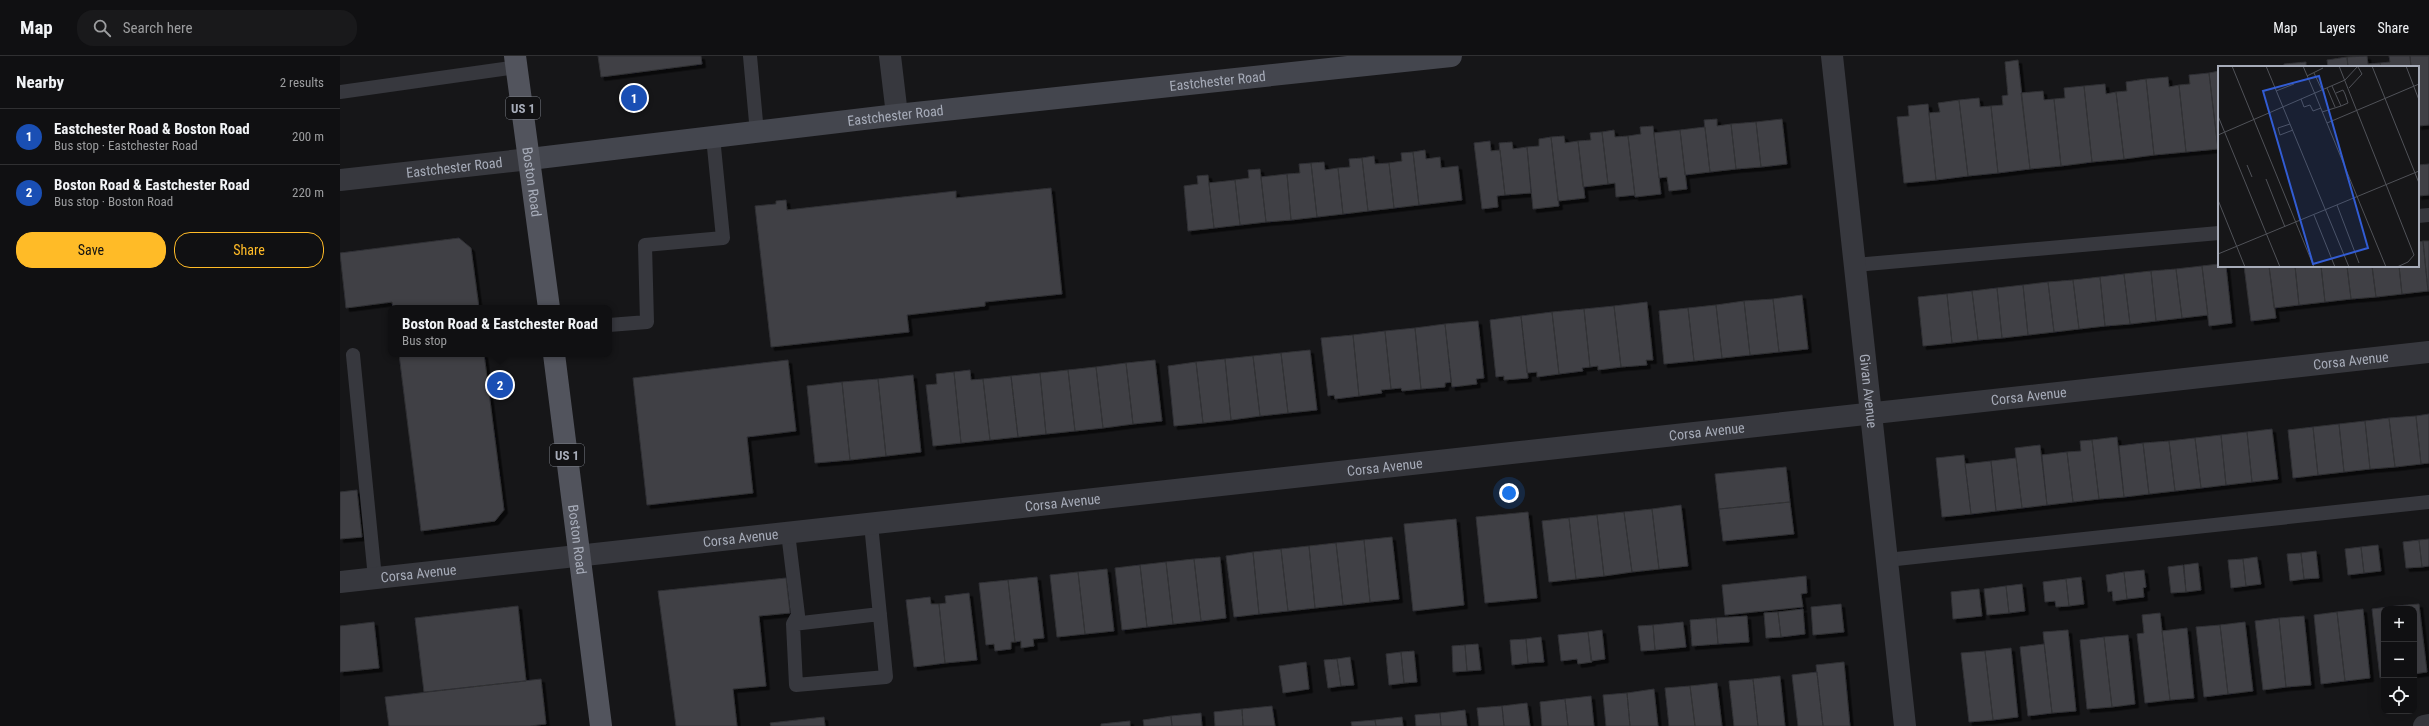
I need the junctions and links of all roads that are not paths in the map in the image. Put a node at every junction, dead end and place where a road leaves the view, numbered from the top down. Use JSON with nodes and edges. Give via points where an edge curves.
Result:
{"nodes":[{"id":1,"x":750,"y":56,"type":"edge"},
{"id":2,"x":890,"y":56,"type":"edge"},
{"id":3,"x":1452,"y":56,"type":"edge"},
{"id":4,"x":1832,"y":56,"type":"edge"},
{"id":5,"x":516,"y":61,"type":"edge"},
{"id":6,"x":340,"y":92,"type":"edge"},
{"id":7,"x":897,"y":115,"type":"junction"},
{"id":8,"x":757,"y":133,"type":"junction"},
{"id":9,"x":713,"y":137,"type":"junction"},
{"id":10,"x":530,"y":159,"type":"junction"},
{"id":11,"x":340,"y":180,"type":"edge"},
{"id":12,"x":2429,"y":215,"type":"edge"},
{"id":13,"x":2419,"y":216,"type":"edge"},
{"id":14,"x":2218,"y":233,"type":"edge"},
{"id":15,"x":1854,"y":265,"type":"junction"},
{"id":16,"x":549,"y":305,"type":"edge"},
{"id":17,"x":612,"y":325,"type":"edge"},
{"id":18,"x":2429,"y":352,"type":"edge"},
{"id":19,"x":353,"y":355,"type":"dead end"},
{"id":20,"x":554,"y":357,"type":"edge"},
{"id":21,"x":1871,"y":414,"type":"junction"},
{"id":22,"x":2429,"y":502,"type":"edge"},
{"id":23,"x":871,"y":524,"type":"junction"},
{"id":24,"x":788,"y":533,"type":"junction"},
{"id":25,"x":580,"y":556,"type":"junction"},
{"id":26,"x":1887,"y":560,"type":"junction"},
{"id":27,"x":375,"y":578,"type":"junction"},
{"id":28,"x":340,"y":582,"type":"edge"},
{"id":29,"x":880,"y":614,"type":"junction"},
{"id":30,"x":793,"y":624,"type":"junction"},
{"id":31,"x":601,"y":726,"type":"edge"},
{"id":32,"x":1905,"y":726,"type":"edge"},
{"id":33,"x":2424,"y":726,"type":"edge"},
{"id":34,"x":2429,"y":726,"type":"edge"}],
"edges":[{"from":1,"to":8,"type":"lane"},
{"from":2,"to":7,"type":"street"},
{"from":3,"to":7,"type":"main road","name":"Eastchester Road"},
{"from":4,"to":15,"type":"street","name":"Givan Avenue"},
{"from":5,"to":6,"type":"lane"},
{"from":5,"to":10,"type":"main road","name":"Boston Road","number":"US 1"},
{"from":7,"to":8,"type":"main road","name":"Eastchester Road"},
{"from":8,"to":9,"type":"main road","name":"Eastchester Road"},
{"from":9,"to":10,"type":"main road","name":"Eastchester Road"},
{"from":9,"to":17,"type":"lane","via":[[723,238],[645,245],[647,322]]},
{"from":10,"to":11,"type":"street","name":"Eastchester Road"},
{"from":10,"to":16,"type":"main road","name":"Boston Road","number":"US 1"},
{"from":12,"to":13,"type":"lane"},
{"from":14,"to":15,"type":"lane"},
{"from":15,"to":21,"type":"street","name":"Givan Avenue"},
{"from":18,"to":21,"type":"street","name":"Corsa Avenue"},
{"from":19,"to":27,"type":"lane"},
{"from":20,"to":25,"type":"main road","name":"Boston Road","number":"US 1"},
{"from":21,"to":23,"type":"street","name":"Corsa Avenue"},
{"from":21,"to":26,"type":"street","name":"Givan Avenue"},
{"from":22,"to":26,"type":"lane"},
{"from":23,"to":24,"type":"street","name":"Corsa Avenue"},
{"from":23,"to":29,"type":"lane"},
{"from":24,"to":25,"type":"street","name":"Corsa Avenue"},
{"from":24,"to":30,"type":"lane","via":[[798,615]]},
{"from":25,"to":27,"type":"street","name":"Corsa Avenue"},
{"from":25,"to":31,"type":"main road","name":"Boston Road","number":"US 1"},
{"from":26,"to":32,"type":"street","name":"Givan Avenue"},
{"from":27,"to":28,"type":"street","name":"Corsa Avenue"},
{"from":29,"to":30,"type":"lane"},
{"from":29,"to":30,"type":"lane","via":[[886,677],[796,685]]},
{"from":33,"to":34,"type":"street"}]}
